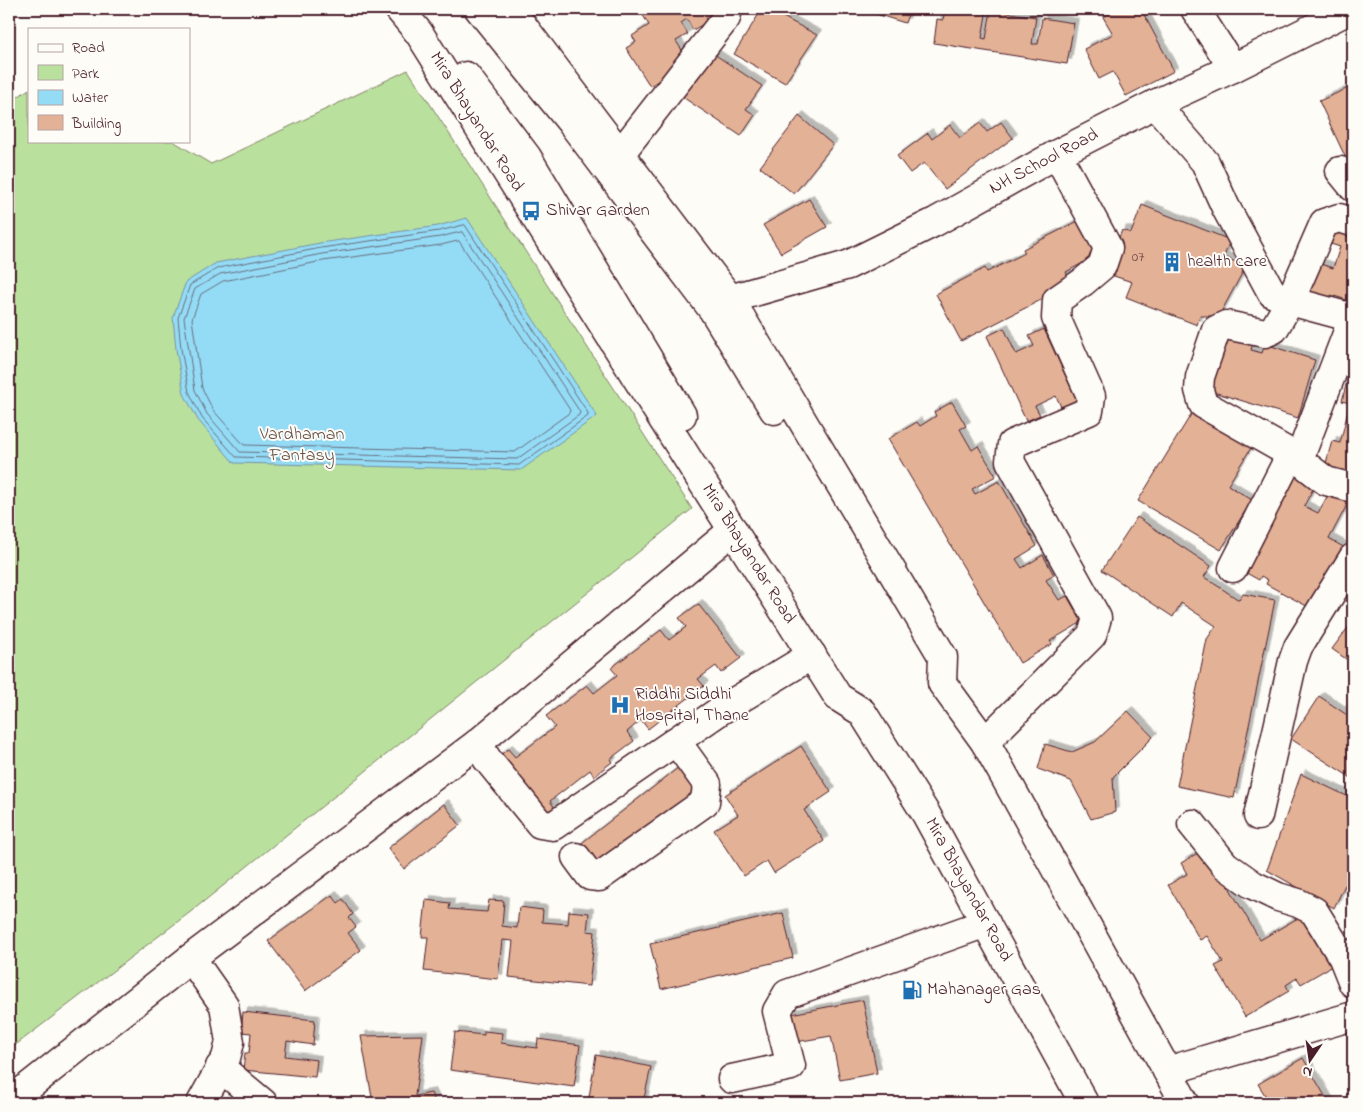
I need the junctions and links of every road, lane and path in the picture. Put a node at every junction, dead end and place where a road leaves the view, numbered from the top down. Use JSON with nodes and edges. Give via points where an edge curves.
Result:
{"nodes":[{"id":1,"x":399,"y":9,"type":"edge"},
{"id":2,"x":416,"y":9,"type":"edge"},
{"id":3,"x":479,"y":9,"type":"edge"},
{"id":4,"x":510,"y":9,"type":"edge"},
{"id":5,"x":728,"y":9,"type":"edge"},
{"id":6,"x":1195,"y":9,"type":"edge"},
{"id":7,"x":1351,"y":14,"type":"edge"},
{"id":8,"x":1233,"y":68,"type":"junction"},
{"id":9,"x":1155,"y":104,"type":"junction"},
{"id":10,"x":620,"y":154,"type":"junction"},
{"id":11,"x":1057,"y":154,"type":"junction"},
{"id":12,"x":1353,"y":222,"type":"edge"},
{"id":13,"x":730,"y":299,"type":"junction"},
{"id":14,"x":1290,"y":301,"type":"junction"},
{"id":15,"x":1353,"y":318,"type":"edge"},
{"id":16,"x":1291,"y":454,"type":"junction"},
{"id":17,"x":1353,"y":488,"type":"edge"},
{"id":18,"x":733,"y":530,"type":"junction"},
{"id":19,"x":1353,"y":558,"type":"edge"},
{"id":20,"x":1233,"y":568,"type":"dead end"},
{"id":21,"x":812,"y":656,"type":"junction"},
{"id":22,"x":942,"y":683,"type":"junction"},
{"id":23,"x":862,"y":712,"type":"junction"},
{"id":24,"x":676,"y":741,"type":"junction"},
{"id":25,"x":984,"y":742,"type":"junction"},
{"id":26,"x":478,"y":743,"type":"junction"},
{"id":27,"x":1258,"y":816,"type":"dead end"},
{"id":28,"x":1192,"y":824,"type":"dead end"},
{"id":29,"x":576,"y":857,"type":"dead end"},
{"id":30,"x":986,"y":923,"type":"junction"},
{"id":31,"x":191,"y":958,"type":"junction"},
{"id":32,"x":1353,"y":983,"type":"edge"},
{"id":33,"x":1353,"y":1016,"type":"edge"},
{"id":34,"x":220,"y":1067,"type":"junction"},
{"id":35,"x":1167,"y":1071,"type":"junction"},
{"id":36,"x":732,"y":1078,"type":"dead end"},
{"id":37,"x":253,"y":1100,"type":"edge"},
{"id":38,"x":9,"y":1102,"type":"edge"},
{"id":39,"x":200,"y":1103,"type":"edge"},
{"id":40,"x":1084,"y":1103,"type":"edge"},
{"id":41,"x":1185,"y":1103,"type":"edge"}],
"edges":[{"from":1,"to":18,"type":"street","name":"Mira Bhayandar Road","via":[[420,32]]},
{"from":2,"to":23,"type":"street","via":[[527,157]]},
{"from":3,"to":22,"type":"street","via":[[574,126],[713,310]]},
{"from":4,"to":10,"type":"street"},
{"from":5,"to":10,"type":"street","via":[[726,18]]},
{"from":6,"to":8,"type":"street"},
{"from":7,"to":8,"type":"street","name":"NH School Road"},
{"from":8,"to":9,"type":"street","name":"NH School Road"},
{"from":9,"to":11,"type":"street","name":"NH School Road"},
{"from":9,"to":14,"type":"street","via":[[1205,162],[1272,294]]},
{"from":10,"to":13,"type":"street"},
{"from":11,"to":13,"type":"street","name":"NH School Road","via":[[935,222],[848,265]]},
{"from":11,"to":25,"type":"street","via":[[1108,248],[1102,266],[1057,300],[1056,318],[1091,396],[1088,411],[1012,444],[1010,460],[1097,618],[1092,634]]},
{"from":12,"to":14,"type":"street","via":[[1339,218],[1324,223]]},
{"from":13,"to":22,"type":"street","via":[[943,657]]},
{"from":14,"to":15,"type":"street"},
{"from":14,"to":16,"type":"street","via":[[1274,329],[1265,333],[1226,325],[1216,330],[1200,377],[1199,390],[1203,404]]},
{"from":15,"to":16,"type":"street","via":[[1303,449]]},
{"from":16,"to":17,"type":"street","via":[[1326,481]]},
{"from":16,"to":20,"type":"street"},
{"from":18,"to":21,"type":"street","name":"Mira Bhayandar Road"},
{"from":18,"to":26,"type":"street"},
{"from":19,"to":27,"type":"street","via":[[1298,646]]},
{"from":21,"to":23,"type":"street","name":"Mira Bhayandar Road","via":[[838,697]]},
{"from":21,"to":24,"type":"street"},
{"from":22,"to":25,"type":"street"},
{"from":23,"to":30,"type":"street","name":"Mira Bhayandar Road","via":[[926,814]]},
{"from":24,"to":26,"type":"street","via":[[553,826],[540,824],[487,759]]},
{"from":24,"to":29,"type":"street","via":[[707,784],[705,802],[599,877],[590,876]]},
{"from":25,"to":35,"type":"street"},
{"from":26,"to":31,"type":"street"},
{"from":28,"to":32,"type":"street","via":[[1224,865],[1253,885],[1314,911],[1343,958]]},
{"from":30,"to":36,"type":"street","via":[[786,994],[778,1011],[791,1066]]},
{"from":30,"to":40,"type":"street","name":"Mira Bhayandar Road"},
{"from":31,"to":34,"type":"street","via":[[224,1005],[230,1042]]},
{"from":31,"to":38,"type":"street"},
{"from":33,"to":35,"type":"street"},
{"from":34,"to":37,"type":"street"},
{"from":34,"to":39,"type":"street"},
{"from":35,"to":41,"type":"street"}]}
